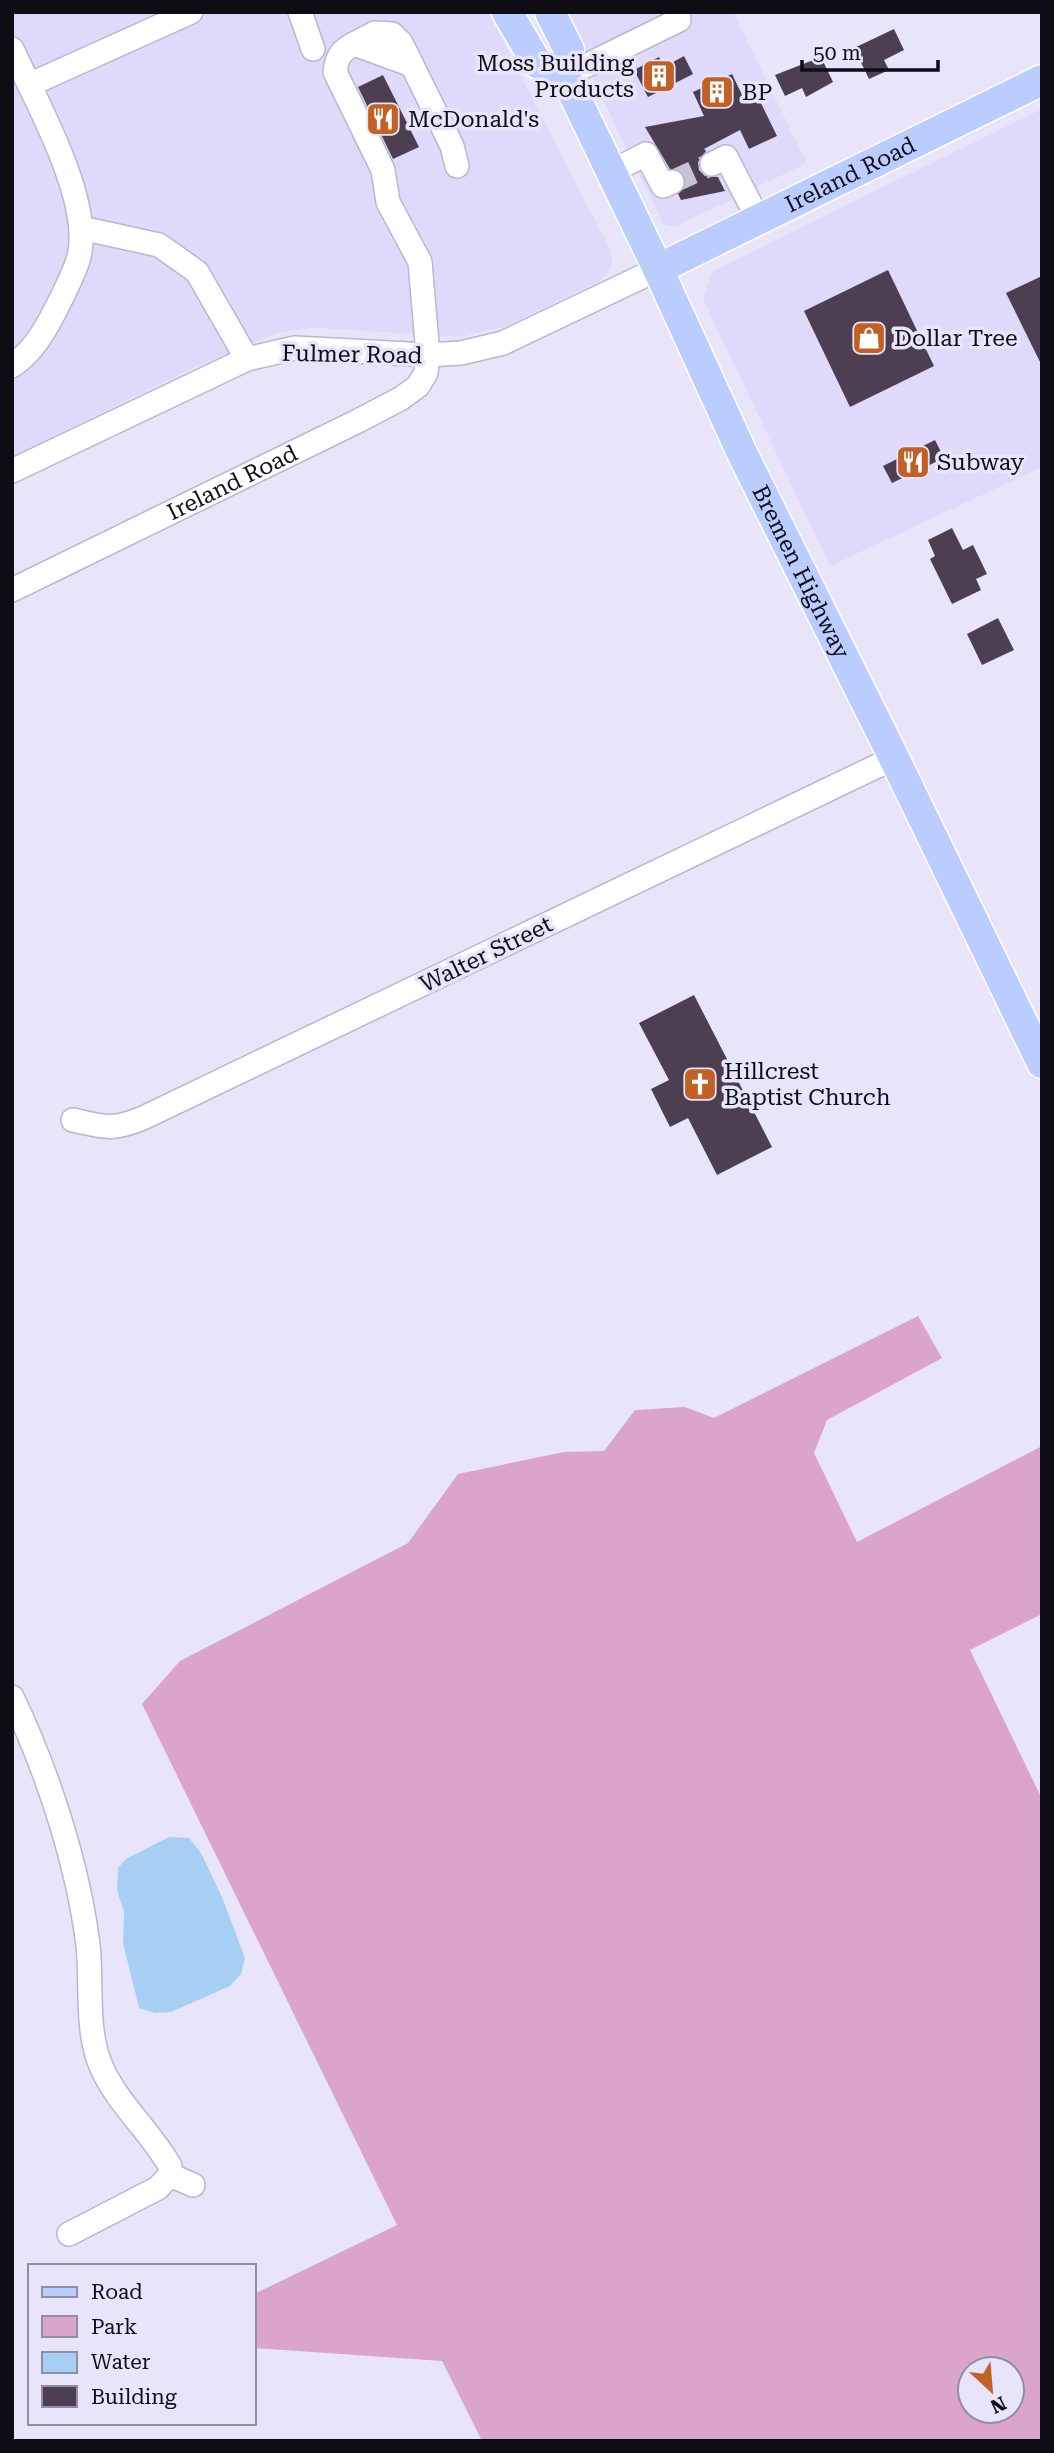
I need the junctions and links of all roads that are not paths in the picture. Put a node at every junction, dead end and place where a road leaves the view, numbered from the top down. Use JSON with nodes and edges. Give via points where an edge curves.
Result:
{"nodes":[{"id":1,"x":191,"y":12,"type":"edge"},
{"id":2,"x":300,"y":12,"type":"edge"},
{"id":3,"x":508,"y":12,"type":"edge"},
{"id":4,"x":550,"y":12,"type":"edge"},
{"id":5,"x":679,"y":16,"type":"edge"},
{"id":6,"x":159,"y":19,"type":"edge"},
{"id":7,"x":12,"y":49,"type":"edge"},
{"id":8,"x":313,"y":49,"type":"dead end"},
{"id":9,"x":565,"y":76,"type":"junction"},
{"id":10,"x":1042,"y":80,"type":"edge"},
{"id":11,"x":29,"y":85,"type":"junction"},
{"id":12,"x":712,"y":164,"type":"dead end"},
{"id":13,"x":457,"y":166,"type":"dead end"},
{"id":14,"x":611,"y":172,"type":"junction"},
{"id":15,"x":672,"y":182,"type":"dead end"},
{"id":16,"x":758,"y":219,"type":"junction"},
{"id":17,"x":81,"y":228,"type":"junction"},
{"id":18,"x":658,"y":269,"type":"junction"},
{"id":19,"x":428,"y":355,"type":"junction"},
{"id":20,"x":247,"y":359,"type":"junction"},
{"id":21,"x":12,"y":366,"type":"edge"},
{"id":22,"x":12,"y":471,"type":"edge"},
{"id":23,"x":12,"y":590,"type":"edge"},
{"id":24,"x":894,"y":758,"type":"junction"},
{"id":25,"x":1042,"y":1063,"type":"edge"},
{"id":26,"x":73,"y":1120,"type":"dead end"},
{"id":27,"x":12,"y":1696,"type":"edge"},
{"id":28,"x":170,"y":2175,"type":"junction"},
{"id":29,"x":193,"y":2185,"type":"dead end"},
{"id":30,"x":69,"y":2234,"type":"dead end"}],
"edges":[{"from":1,"to":6,"type":"street"},
{"from":2,"to":8,"type":"street"},
{"from":3,"to":9,"type":"main road","via":[[537,63]]},
{"from":4,"to":9,"type":"main road","name":"Bremen Highway","via":[[569,50]]},
{"from":5,"to":9,"type":"street"},
{"from":6,"to":11,"type":"street"},
{"from":7,"to":11,"type":"street"},
{"from":9,"to":14,"type":"main road","name":"Bremen Highway"},
{"from":10,"to":16,"type":"main road","name":"Ireland Road"},
{"from":11,"to":17,"type":"street","via":[[60,154]]},
{"from":12,"to":16,"type":"street","via":[[726,157]]},
{"from":13,"to":19,"type":"street","via":[[452,146],[401,43],[392,34],[375,33],[342,51],[335,72],[383,170],[388,202],[420,262]]},
{"from":14,"to":15,"type":"street","via":[[646,154],[663,186]]},
{"from":14,"to":18,"type":"main road","name":"Bremen Highway"},
{"from":16,"to":18,"type":"main road","name":"Ireland Road"},
{"from":17,"to":20,"type":"street","via":[[159,245],[197,272]]},
{"from":17,"to":21,"type":"street","via":[[79,256],[66,289],[47,326],[24,358]]},
{"from":18,"to":19,"type":"street","name":"Fulmer Road","via":[[503,343]]},
{"from":18,"to":24,"type":"main road","name":"Bremen Highway"},
{"from":19,"to":20,"type":"street","name":"Fulmer Road","via":[[295,348]]},
{"from":19,"to":23,"type":"street","name":"Ireland Road","via":[[426,373],[418,386],[400,399]]},
{"from":20,"to":22,"type":"street","name":"Fulmer Road"},
{"from":24,"to":25,"type":"main road","name":"Bremen Highway"},
{"from":24,"to":26,"type":"street","name":"Walter Street","via":[[143,1118],[109,1128]]},
{"from":27,"to":28,"type":"street","via":[[44,1772],[77,1889],[88,1944],[98,2058],[116,2093],[170,2166]]},
{"from":28,"to":29,"type":"street"},
{"from":28,"to":30,"type":"street","via":[[158,2188]]}]}
